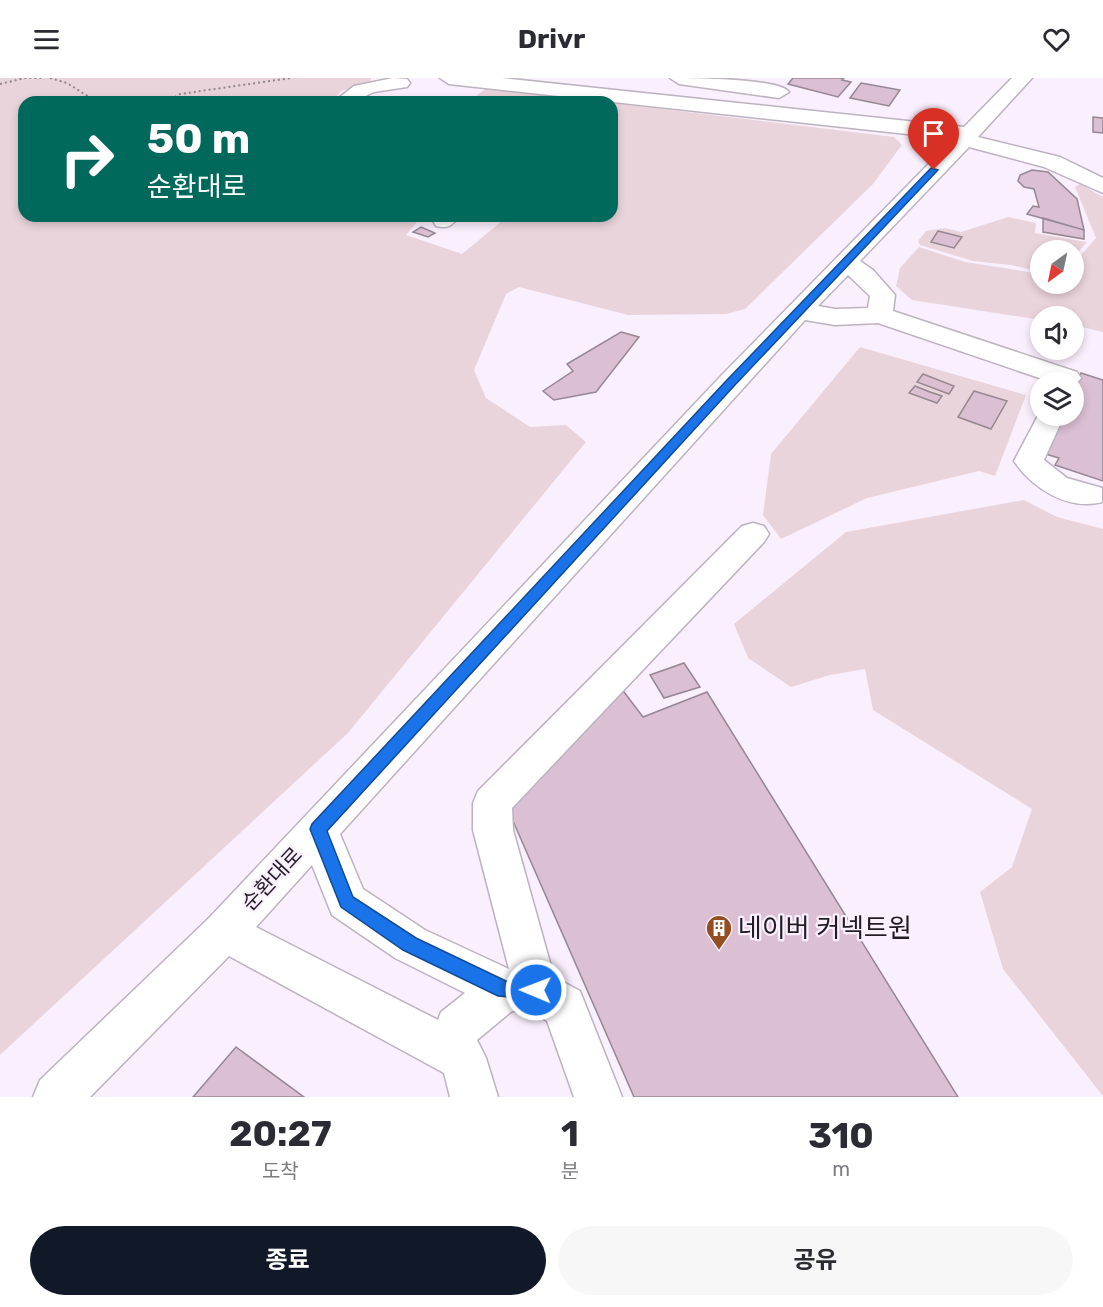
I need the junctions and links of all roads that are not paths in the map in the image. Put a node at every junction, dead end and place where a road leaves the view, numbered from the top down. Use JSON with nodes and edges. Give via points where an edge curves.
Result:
{"nodes":[{"id":1,"x":679,"y":78,"type":"edge"},
{"id":2,"x":1023,"y":78,"type":"edge"},
{"id":3,"x":453,"y":79,"type":"edge"},
{"id":4,"x":402,"y":86,"type":"edge"},
{"id":5,"x":351,"y":96,"type":"edge"},
{"id":6,"x":462,"y":96,"type":"edge"},
{"id":7,"x":609,"y":96,"type":"edge"},
{"id":8,"x":618,"y":97,"type":"edge"},
{"id":9,"x":968,"y":135,"type":"junction"},
{"id":10,"x":1103,"y":186,"type":"edge"},
{"id":11,"x":846,"y":262,"type":"junction"},
{"id":12,"x":799,"y":311,"type":"junction"},
{"id":13,"x":880,"y":315,"type":"junction"},
{"id":14,"x":1049,"y":372,"type":"edge"},
{"id":15,"x":1045,"y":426,"type":"edge"},
{"id":16,"x":1091,"y":495,"type":"dead end"},
{"id":17,"x":753,"y":534,"type":"dead end"},
{"id":18,"x":318,"y":829,"type":"junction"},
{"id":19,"x":224,"y":932,"type":"junction"},
{"id":20,"x":520,"y":990,"type":"junction"},
{"id":21,"x":451,"y":1052,"type":"junction"},
{"id":22,"x":57,"y":1097,"type":"edge"},
{"id":23,"x":474,"y":1097,"type":"edge"},
{"id":24,"x":598,"y":1097,"type":"edge"}],
"edges":[{"from":1,"to":9,"type":"street","via":[[808,97]]},
{"from":2,"to":9,"type":"street","name":"순환대로"},
{"from":3,"to":6,"type":"street"},
{"from":3,"to":7,"type":"street"},
{"from":4,"to":5,"type":"street","via":[[371,87]]},
{"from":8,"to":9,"type":"street"},
{"from":9,"to":10,"type":"street","via":[[1052,162]]},
{"from":9,"to":11,"type":"street","name":"순환대로"},
{"from":11,"to":12,"type":"street","name":"순환대로"},
{"from":11,"to":13,"type":"street","via":[[882,295]]},
{"from":12,"to":13,"type":"street","via":[[835,317]]},
{"from":12,"to":18,"type":"street","name":"순환대로"},
{"from":13,"to":14,"type":"street"},
{"from":15,"to":16,"type":"street","via":[[1029,461],[1042,479]]},
{"from":17,"to":20,"type":"street","via":[[492,803],[493,830]]},
{"from":18,"to":19,"type":"street","name":"순환대로"},
{"from":18,"to":20,"type":"street","via":[[347,902],[410,944]]},
{"from":19,"to":21,"type":"street"},
{"from":19,"to":22,"type":"street","name":"순환대로"},
{"from":20,"to":21,"type":"street","via":[[457,1028]]},
{"from":20,"to":24,"type":"street","via":[[564,1006]]},
{"from":21,"to":23,"type":"street","via":[[463,1058]]}]}
